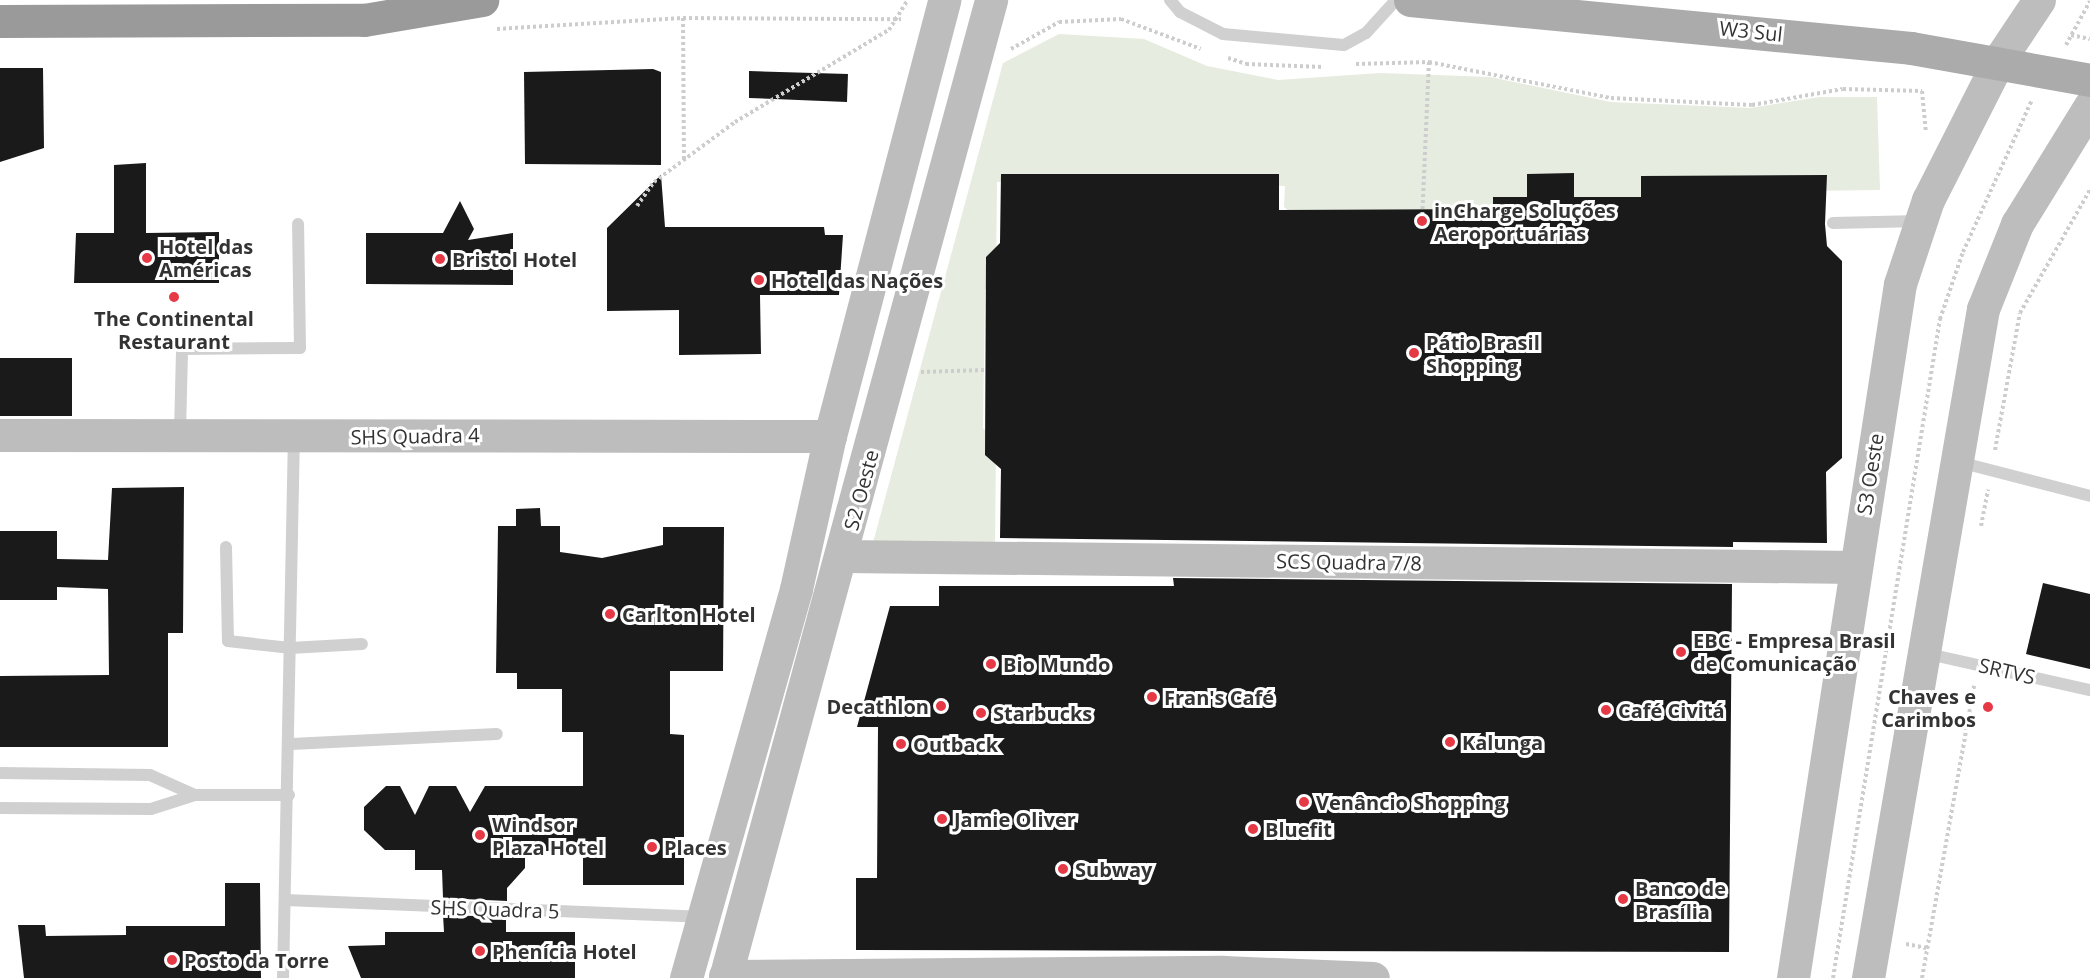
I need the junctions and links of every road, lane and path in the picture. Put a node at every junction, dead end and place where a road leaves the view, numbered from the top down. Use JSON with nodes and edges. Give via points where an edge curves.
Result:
{"nodes":[{"id":1,"x":482,"y":0,"type":"edge"},
{"id":2,"x":908,"y":0,"type":"edge"},
{"id":3,"x":944,"y":0,"type":"edge"},
{"id":4,"x":992,"y":0,"type":"edge"},
{"id":5,"x":1170,"y":0,"type":"edge"},
{"id":6,"x":1396,"y":0,"type":"edge"},
{"id":7,"x":1410,"y":0,"type":"edge"},
{"id":8,"x":2040,"y":0,"type":"edge"},
{"id":9,"x":2090,"y":1,"type":"edge"},
{"id":10,"x":683,"y":18,"type":"dead end"},
{"id":11,"x":0,"y":21,"type":"edge"},
{"id":12,"x":2071,"y":35,"type":"junction"},
{"id":13,"x":2090,"y":39,"type":"edge"},
{"id":14,"x":1999,"y":60,"type":"junction"},
{"id":15,"x":2051,"y":72,"type":"junction"},
{"id":16,"x":2090,"y":80,"type":"edge"},
{"id":17,"x":2090,"y":106,"type":"edge"},
{"id":18,"x":1926,"y":137,"type":"dead end"},
{"id":19,"x":684,"y":160,"type":"junction"},
{"id":20,"x":2090,"y":190,"type":"edge"},
{"id":21,"x":637,"y":206,"type":"dead end"},
{"id":22,"x":1921,"y":220,"type":"junction"},
{"id":23,"x":1422,"y":221,"type":"dead end"},
{"id":24,"x":1833,"y":223,"type":"dead end"},
{"id":25,"x":298,"y":224,"type":"dead end"},
{"id":26,"x":0,"y":435,"type":"edge"},
{"id":27,"x":180,"y":435,"type":"junction"},
{"id":28,"x":830,"y":436,"type":"junction"},
{"id":29,"x":294,"y":437,"type":"junction"},
{"id":30,"x":1958,"y":462,"type":"junction"},
{"id":31,"x":1992,"y":470,"type":"junction"},
{"id":32,"x":2090,"y":496,"type":"edge"},
{"id":33,"x":1980,"y":529,"type":"dead end"},
{"id":34,"x":226,"y":547,"type":"dead end"},
{"id":35,"x":843,"y":556,"type":"junction"},
{"id":36,"x":1855,"y":567,"type":"junction"},
{"id":37,"x":362,"y":644,"type":"dead end"},
{"id":38,"x":290,"y":648,"type":"junction"},
{"id":39,"x":1924,"y":652,"type":"junction"},
{"id":40,"x":1983,"y":665,"type":"junction"},
{"id":41,"x":2090,"y":690,"type":"edge"},
{"id":42,"x":497,"y":734,"type":"dead end"},
{"id":43,"x":291,"y":744,"type":"junction"},
{"id":44,"x":0,"y":773,"type":"edge"},
{"id":45,"x":195,"y":795,"type":"junction"},
{"id":46,"x":289,"y":795,"type":"junction"},
{"id":47,"x":0,"y":808,"type":"edge"},
{"id":48,"x":285,"y":900,"type":"junction"},
{"id":49,"x":705,"y":917,"type":"junction"},
{"id":50,"x":725,"y":977,"type":"edge"},
{"id":51,"x":283,"y":978,"type":"edge"},
{"id":52,"x":686,"y":978,"type":"edge"},
{"id":53,"x":1373,"y":978,"type":"edge"},
{"id":54,"x":1793,"y":978,"type":"edge"},
{"id":55,"x":1868,"y":978,"type":"edge"},
{"id":56,"x":1922,"y":978,"type":"edge"}],
"edges":[{"from":1,"to":11,"type":"highway","via":[[364,20]]},
{"from":2,"to":19,"type":"path","via":[[888,30],[735,122]]},
{"from":3,"to":28,"type":"main road","name":"S2 Oeste"},
{"from":4,"to":35,"type":"main road","name":"S2 Oeste"},
{"from":5,"to":6,"type":"lane","via":[[1180,12],[1223,34],[1344,45],[1366,33]]},
{"from":7,"to":14,"type":"main road","name":"W3 Sul","via":[[1596,14]]},
{"from":8,"to":14,"type":"main road","name":"S3 Oeste"},
{"from":9,"to":12,"type":"path"},
{"from":10,"to":19,"type":"path"},
{"from":12,"to":13,"type":"path"},
{"from":12,"to":15,"type":"path"},
{"from":14,"to":15,"type":"main road","name":"W3 Sul"},
{"from":14,"to":22,"type":"main road","name":"S3 Oeste"},
{"from":15,"to":16,"type":"main road","name":"W3 Sul"},
{"from":17,"to":30,"type":"main road","via":[[1997,267],[1983,309]]},
{"from":18,"to":23,"type":"path","via":[[1922,92],[1843,89],[1752,105],[1611,98],[1429,63]]},
{"from":19,"to":21,"type":"path","via":[[654,182]]},
{"from":20,"to":31,"type":"path","via":[[2020,313]]},
{"from":22,"to":24,"type":"lane"},
{"from":22,"to":36,"type":"main road","name":"S3 Oeste","via":[[1900,284]]},
{"from":25,"to":27,"type":"lane","via":[[300,348],[182,349]]},
{"from":26,"to":27,"type":"main road","name":"SHS Quadra 4"},
{"from":27,"to":29,"type":"main road","name":"SHS Quadra 4"},
{"from":28,"to":29,"type":"main road","name":"SHS Quadra 4"},
{"from":28,"to":49,"type":"main road","name":"S2 Oeste","via":[[796,589]]},
{"from":29,"to":38,"type":"lane"},
{"from":30,"to":31,"type":"lane"},
{"from":30,"to":39,"type":"main road"},
{"from":31,"to":32,"type":"lane"},
{"from":31,"to":33,"type":"path"},
{"from":34,"to":38,"type":"lane","via":[[228,641]]},
{"from":35,"to":36,"type":"main road","name":"SCS Quadra 7/8"},
{"from":35,"to":50,"type":"main road","name":"S2 Oeste"},
{"from":36,"to":54,"type":"main road","name":"S3 Oeste"},
{"from":37,"to":38,"type":"lane"},
{"from":38,"to":43,"type":"lane"},
{"from":39,"to":40,"type":"lane","name":"SRTVS"},
{"from":39,"to":55,"type":"main road"},
{"from":40,"to":41,"type":"lane","name":"SRTVS"},
{"from":40,"to":56,"type":"path","via":[[1980,682],[1973,687]]},
{"from":42,"to":43,"type":"lane"},
{"from":43,"to":46,"type":"lane"},
{"from":44,"to":45,"type":"lane","via":[[150,775]]},
{"from":45,"to":46,"type":"lane"},
{"from":45,"to":47,"type":"lane","via":[[151,809]]},
{"from":46,"to":48,"type":"lane"},
{"from":48,"to":49,"type":"lane","name":"SHS Quadra 5"},
{"from":48,"to":51,"type":"lane"},
{"from":49,"to":52,"type":"main road","name":"S2 Oeste"},
{"from":50,"to":53,"type":"main road","via":[[1223,972]]}]}
